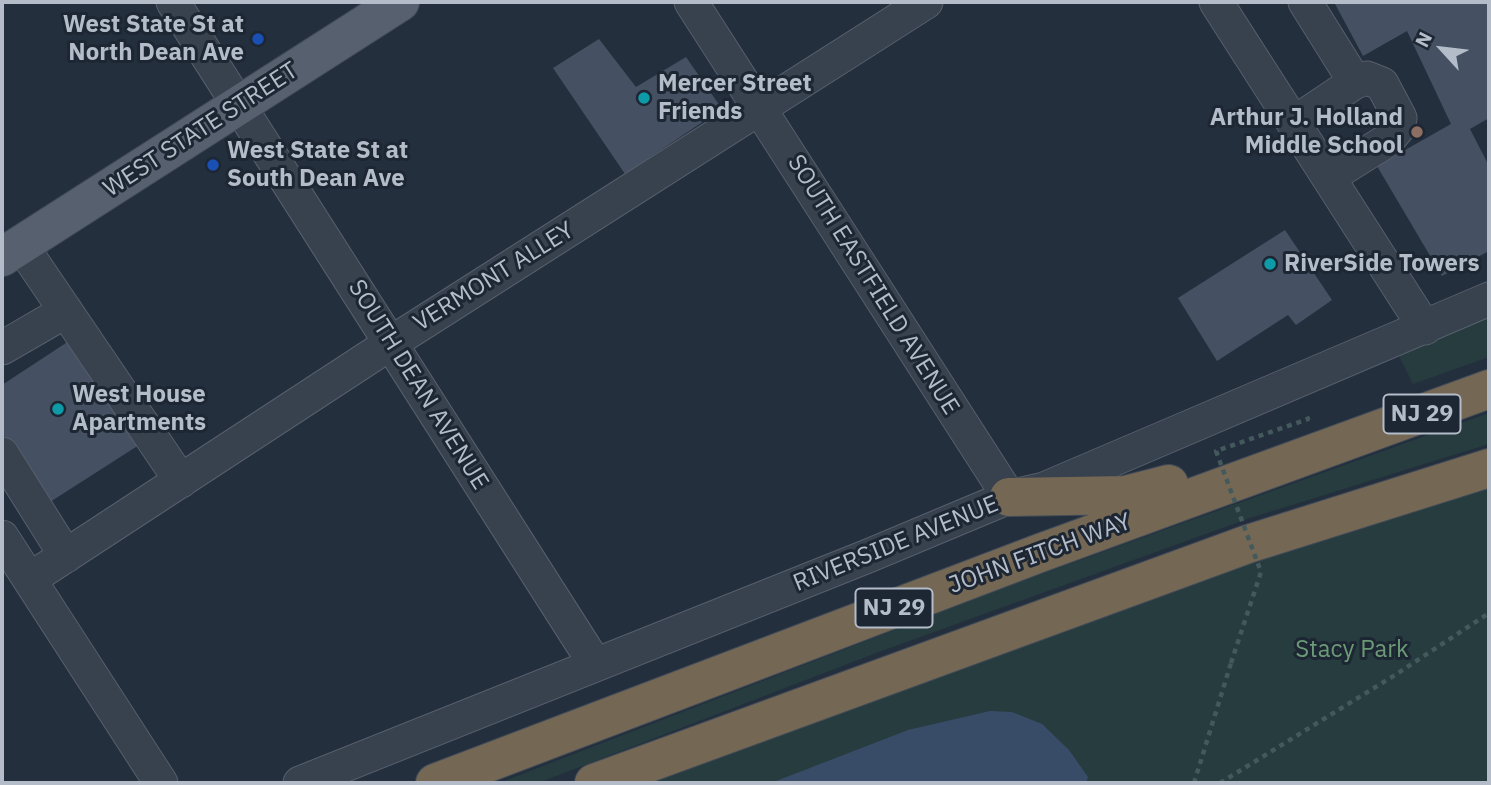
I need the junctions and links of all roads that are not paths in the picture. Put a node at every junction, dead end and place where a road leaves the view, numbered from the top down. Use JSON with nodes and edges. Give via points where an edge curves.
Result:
{"nodes":[{"id":1,"x":173,"y":2,"type":"edge"},
{"id":2,"x":400,"y":2,"type":"edge"},
{"id":3,"x":691,"y":2,"type":"edge"},
{"id":4,"x":926,"y":2,"type":"edge"},
{"id":5,"x":1216,"y":2,"type":"edge"},
{"id":6,"x":1305,"y":2,"type":"edge"},
{"id":7,"x":1355,"y":82,"type":"junction"},
{"id":8,"x":240,"y":105,"type":"junction"},
{"id":9,"x":761,"y":108,"type":"junction"},
{"id":10,"x":1294,"y":123,"type":"junction"},
{"id":11,"x":1329,"y":177,"type":"junction"},
{"id":12,"x":11,"y":251,"type":"edge"},
{"id":13,"x":1489,"y":299,"type":"edge"},
{"id":14,"x":66,"y":312,"type":"junction"},
{"id":15,"x":1424,"y":328,"type":"junction"},
{"id":16,"x":391,"y":343,"type":"junction"},
{"id":17,"x":2,"y":348,"type":"edge"},
{"id":18,"x":1489,"y":389,"type":"edge"},
{"id":19,"x":1354,"y":438,"type":"junction"},
{"id":20,"x":2,"y":454,"type":"edge"},
{"id":21,"x":1489,"y":468,"type":"edge"},
{"id":22,"x":181,"y":481,"type":"junction"},
{"id":23,"x":1009,"y":497,"type":"junction"},
{"id":24,"x":2,"y":537,"type":"edge"},
{"id":25,"x":66,"y":556,"type":"junction"},
{"id":26,"x":30,"y":579,"type":"junction"},
{"id":27,"x":595,"y":664,"type":"junction"},
{"id":28,"x":161,"y":783,"type":"edge"},
{"id":29,"x":300,"y":783,"type":"edge"},
{"id":30,"x":435,"y":783,"type":"edge"},
{"id":31,"x":594,"y":783,"type":"edge"}],
"edges":[{"from":1,"to":8,"type":"street","name":"SOUTH DEAN AVENUE"},
{"from":2,"to":8,"type":"main road","name":"WEST STATE STREET"},
{"from":3,"to":9,"type":"street","name":"SOUTH EASTFIELD AVENUE"},
{"from":4,"to":9,"type":"street","name":"VERMONT ALLEY"},
{"from":5,"to":10,"type":"street"},
{"from":6,"to":7,"type":"street"},
{"from":7,"to":10,"type":"street"},
{"from":7,"to":11,"type":"street","via":[[1367,78],[1382,84],[1399,118],[1398,128],[1388,140]]},
{"from":8,"to":12,"type":"main road","name":"WEST STATE STREET"},
{"from":8,"to":16,"type":"street","name":"SOUTH DEAN AVENUE"},
{"from":9,"to":16,"type":"street","name":"VERMONT ALLEY"},
{"from":9,"to":23,"type":"street","name":"SOUTH EASTFIELD AVENUE"},
{"from":10,"to":11,"type":"street"},
{"from":11,"to":15,"type":"street"},
{"from":12,"to":14,"type":"street"},
{"from":13,"to":15,"type":"street","name":"RIVERSIDE AVENUE"},
{"from":14,"to":17,"type":"street"},
{"from":14,"to":22,"type":"street"},
{"from":15,"to":23,"type":"street","name":"RIVERSIDE AVENUE","via":[[1044,489]]},
{"from":16,"to":22,"type":"street","name":"VERMONT ALLEY"},
{"from":16,"to":27,"type":"street","name":"SOUTH DEAN AVENUE"},
{"from":18,"to":19,"type":"highway","name":"JOHN FITCH WAY","number":"NJ 29"},
{"from":19,"to":23,"type":"highway","via":[[1126,495]]},
{"from":19,"to":30,"type":"highway","name":"JOHN FITCH WAY","number":"NJ 29"},
{"from":20,"to":25,"type":"street"},
{"from":21,"to":31,"type":"highway","number":"NJ 29","via":[[1248,544]]},
{"from":22,"to":25,"type":"street","name":"VERMONT ALLEY"},
{"from":23,"to":27,"type":"street","name":"RIVERSIDE AVENUE"},
{"from":24,"to":26,"type":"street"},
{"from":25,"to":26,"type":"street","name":"VERMONT ALLEY"},
{"from":26,"to":28,"type":"street"},
{"from":27,"to":29,"type":"street","name":"RIVERSIDE AVENUE"}]}
